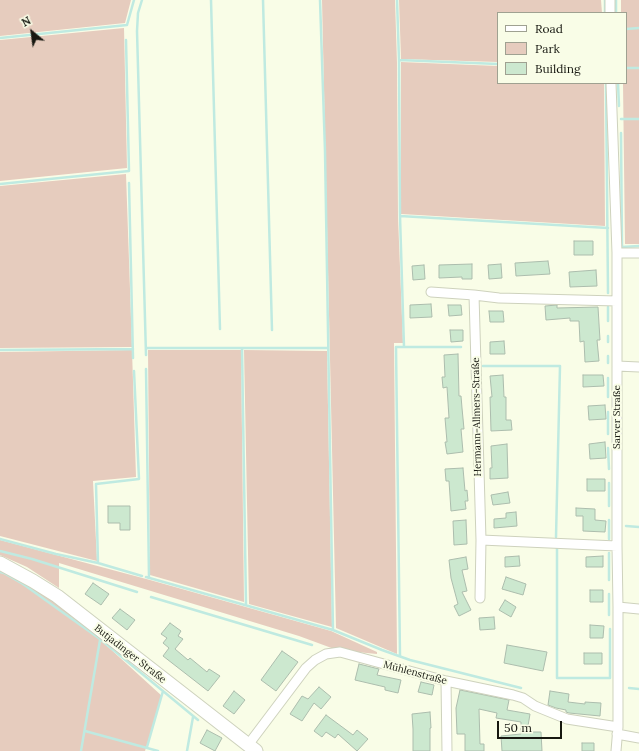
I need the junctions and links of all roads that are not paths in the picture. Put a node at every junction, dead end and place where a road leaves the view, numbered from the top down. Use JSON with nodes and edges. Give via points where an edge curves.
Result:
{"nodes":[{"id":1,"x":610,"y":0,"type":"edge"},
{"id":2,"x":610,"y":12,"type":"edge"},
{"id":3,"x":611,"y":84,"type":"edge"},
{"id":4,"x":617,"y":253,"type":"junction"},
{"id":5,"x":639,"y":253,"type":"edge"},
{"id":6,"x":431,"y":292,"type":"dead end"},
{"id":7,"x":474,"y":295,"type":"junction"},
{"id":8,"x":617,"y":300,"type":"junction"},
{"id":9,"x":617,"y":366,"type":"junction"},
{"id":10,"x":639,"y":366,"type":"edge"},
{"id":11,"x":481,"y":540,"type":"junction"},
{"id":12,"x":617,"y":546,"type":"junction"},
{"id":13,"x":0,"y":563,"type":"edge"},
{"id":14,"x":480,"y":598,"type":"dead end"},
{"id":15,"x":618,"y":607,"type":"junction"},
{"id":16,"x":639,"y":609,"type":"edge"},
{"id":17,"x":446,"y":681,"type":"junction"},
{"id":18,"x":617,"y":730,"type":"junction"},
{"id":19,"x":639,"y":738,"type":"edge"},
{"id":20,"x":252,"y":748,"type":"edge"},
{"id":21,"x":447,"y":751,"type":"edge"},
{"id":22,"x":616,"y":751,"type":"edge"}],
"edges":[{"from":1,"to":2,"type":"street"},
{"from":3,"to":4,"type":"street","name":"Sarver Straße"},
{"from":4,"to":5,"type":"street"},
{"from":4,"to":8,"type":"street","name":"Sarver Straße"},
{"from":6,"to":7,"type":"street"},
{"from":7,"to":8,"type":"street","via":[[499,298]]},
{"from":7,"to":11,"type":"street","name":"Hermann-Allmers-Straße"},
{"from":8,"to":9,"type":"street","name":"Sarver Straße"},
{"from":9,"to":10,"type":"street"},
{"from":9,"to":12,"type":"street","name":"Sarver Straße"},
{"from":11,"to":12,"type":"street"},
{"from":11,"to":14,"type":"street","name":"Hermann-Allmers-Straße"},
{"from":12,"to":15,"type":"street","name":"Sarver Straße"},
{"from":13,"to":20,"type":"main road","name":"Butjadinger Straße","via":[[57,596]]},
{"from":15,"to":16,"type":"street"},
{"from":15,"to":18,"type":"street","name":"Sarver Straße"},
{"from":17,"to":18,"type":"street","name":"Mühlenstraße","via":[[524,698],[535,706],[567,719]]},
{"from":17,"to":20,"type":"street","name":"Mühlenstraße","via":[[340,652],[326,654],[306,668]]},
{"from":17,"to":21,"type":"street"},
{"from":18,"to":19,"type":"street","name":"Mühlenstraße"},
{"from":18,"to":22,"type":"street","name":"Sarver Straße"}]}
